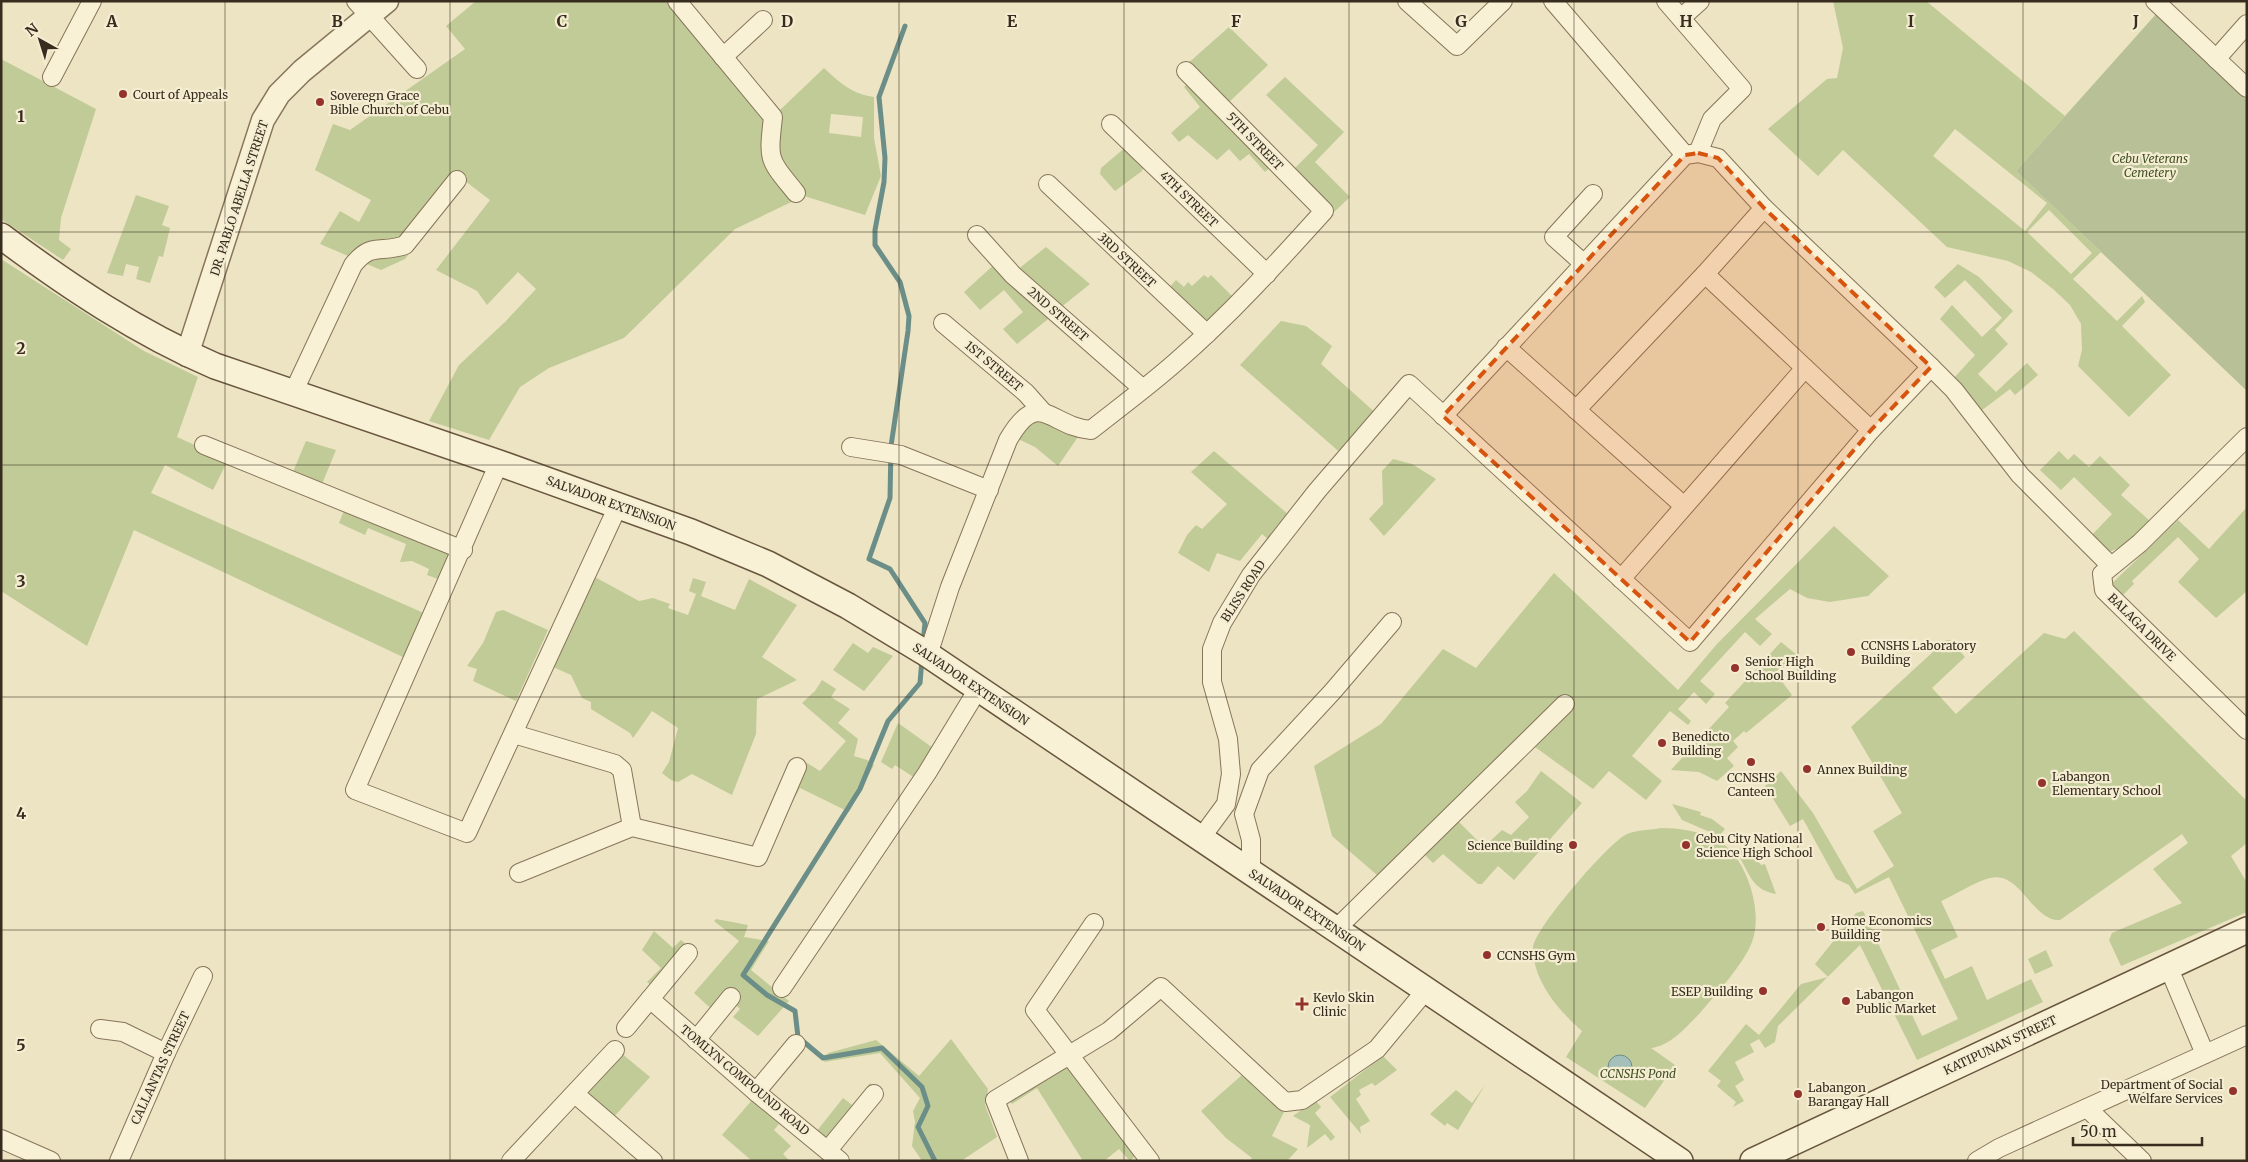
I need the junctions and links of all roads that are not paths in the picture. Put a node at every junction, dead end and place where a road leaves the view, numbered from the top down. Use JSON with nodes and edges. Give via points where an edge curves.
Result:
{"nodes":[{"id":1,"x":92,"y":1,"type":"edge"},
{"id":2,"x":387,"y":1,"type":"edge"},
{"id":3,"x":677,"y":1,"type":"edge"},
{"id":4,"x":1407,"y":1,"type":"edge"},
{"id":5,"x":1503,"y":1,"type":"edge"},
{"id":6,"x":1553,"y":1,"type":"edge"},
{"id":7,"x":1666,"y":1,"type":"edge"},
{"id":8,"x":1700,"y":1,"type":"edge"},
{"id":9,"x":2157,"y":2,"type":"edge"},
{"id":10,"x":362,"y":8,"type":"edge"},
{"id":11,"x":1681,"y":18,"type":"junction"},
{"id":12,"x":763,"y":20,"type":"dead end"},
{"id":13,"x":2247,"y":24,"type":"edge"},
{"id":14,"x":723,"y":57,"type":"junction"},
{"id":15,"x":2216,"y":59,"type":"junction"},
{"id":16,"x":417,"y":69,"type":"dead end"},
{"id":17,"x":1186,"y":71,"type":"dead end"},
{"id":18,"x":52,"y":77,"type":"dead end"},
{"id":19,"x":2247,"y":88,"type":"edge"},
{"id":20,"x":1111,"y":124,"type":"dead end"},
{"id":21,"x":1692,"y":154,"type":"junction"},
{"id":22,"x":457,"y":180,"type":"dead end"},
{"id":23,"x":1048,"y":184,"type":"dead end"},
{"id":24,"x":796,"y":193,"type":"dead end"},
{"id":25,"x":1593,"y":194,"type":"dead end"},
{"id":26,"x":1764,"y":208,"type":"junction"},
{"id":27,"x":1324,"y":211,"type":"joint"},
{"id":28,"x":977,"y":235,"type":"dead end"},
{"id":29,"x":1,"y":236,"type":"edge"},
{"id":30,"x":1583,"y":263,"type":"junction"},
{"id":31,"x":1267,"y":274,"type":"junction"},
{"id":32,"x":1705,"y":274,"type":"junction"},
{"id":33,"x":943,"y":323,"type":"dead end"},
{"id":34,"x":1207,"y":334,"type":"junction"},
{"id":35,"x":1506,"y":348,"type":"junction"},
{"id":36,"x":187,"y":354,"type":"junction"},
{"id":37,"x":1931,"y":367,"type":"junction"},
{"id":38,"x":1805,"y":368,"type":"junction"},
{"id":39,"x":1143,"y":389,"type":"junction"},
{"id":40,"x":293,"y":393,"type":"junction"},
{"id":41,"x":1576,"y":410,"type":"junction"},
{"id":42,"x":1042,"y":411,"type":"junction"},
{"id":43,"x":1443,"y":416,"type":"junction"},
{"id":44,"x":1871,"y":430,"type":"junction"},
{"id":45,"x":2247,"y":437,"type":"edge"},
{"id":46,"x":204,"y":446,"type":"dead end"},
{"id":47,"x":851,"y":447,"type":"dead end"},
{"id":48,"x":499,"y":463,"type":"junction"},
{"id":49,"x":989,"y":490,"type":"junction"},
{"id":50,"x":618,"y":506,"type":"junction"},
{"id":51,"x":1684,"y":506,"type":"junction"},
{"id":52,"x":462,"y":550,"type":"junction"},
{"id":53,"x":2111,"y":566,"type":"junction"},
{"id":54,"x":1621,"y":579,"type":"junction"},
{"id":55,"x":1392,"y":622,"type":"dead end"},
{"id":56,"x":920,"y":649,"type":"junction"},
{"id":57,"x":978,"y":688,"type":"junction"},
{"id":58,"x":1564,"y":704,"type":"dead end"},
{"id":59,"x":2247,"y":730,"type":"edge"},
{"id":60,"x":514,"y":734,"type":"junction"},
{"id":61,"x":797,"y":767,"type":"dead end"},
{"id":62,"x":632,"y":827,"type":"junction"},
{"id":63,"x":1200,"y":838,"type":"junction"},
{"id":64,"x":1251,"y":872,"type":"junction"},
{"id":65,"x":518,"y":873,"type":"dead end"},
{"id":66,"x":1094,"y":923,"type":"dead end"},
{"id":67,"x":1336,"y":930,"type":"junction"},
{"id":68,"x":2247,"y":930,"type":"edge"},
{"id":69,"x":688,"y":953,"type":"dead end"},
{"id":70,"x":2168,"y":966,"type":"junction"},
{"id":71,"x":203,"y":976,"type":"dead end"},
{"id":72,"x":782,"y":988,"type":"dead end"},
{"id":73,"x":1426,"y":990,"type":"junction"},
{"id":74,"x":731,"y":997,"type":"dead end"},
{"id":75,"x":650,"y":999,"type":"junction"},
{"id":76,"x":626,"y":1028,"type":"dead end"},
{"id":77,"x":100,"y":1029,"type":"dead end"},
{"id":78,"x":2247,"y":1035,"type":"edge"},
{"id":79,"x":696,"y":1040,"type":"junction"},
{"id":80,"x":796,"y":1044,"type":"dead end"},
{"id":81,"x":615,"y":1050,"type":"dead end"},
{"id":82,"x":166,"y":1053,"type":"junction"},
{"id":83,"x":1069,"y":1054,"type":"junction"},
{"id":84,"x":2205,"y":1054,"type":"junction"},
{"id":85,"x":756,"y":1092,"type":"junction"},
{"id":86,"x":574,"y":1094,"type":"junction"},
{"id":87,"x":874,"y":1094,"type":"dead end"},
{"id":88,"x":2087,"y":1108,"type":"junction"},
{"id":89,"x":1,"y":1139,"type":"edge"},
{"id":90,"x":1661,"y":1153,"type":"edge"},
{"id":91,"x":834,"y":1156,"type":"edge"},
{"id":92,"x":1763,"y":1158,"type":"edge"},
{"id":93,"x":50,"y":1161,"type":"edge"},
{"id":94,"x":119,"y":1161,"type":"edge"},
{"id":95,"x":511,"y":1161,"type":"edge"},
{"id":96,"x":653,"y":1161,"type":"edge"},
{"id":97,"x":1018,"y":1161,"type":"edge"},
{"id":98,"x":1150,"y":1161,"type":"edge"},
{"id":99,"x":1680,"y":1161,"type":"edge"},
{"id":100,"x":1977,"y":1161,"type":"edge"},
{"id":101,"x":2142,"y":1161,"type":"edge"}],
"edges":[{"from":1,"to":18,"type":"street"},
{"from":2,"to":10,"type":"street","name":"DR. PABLO ABELLA STREET"},
{"from":3,"to":14,"type":"street"},
{"from":4,"to":5,"type":"street","via":[[1458,46]]},
{"from":6,"to":21,"type":"street"},
{"from":7,"to":11,"type":"street"},
{"from":8,"to":11,"type":"street"},
{"from":9,"to":15,"type":"street"},
{"from":10,"to":16,"type":"street"},
{"from":10,"to":36,"type":"street","name":"DR. PABLO ABELLA STREET","via":[[279,94],[263,120]]},
{"from":11,"to":21,"type":"street","via":[[1742,89],[1712,120]]},
{"from":12,"to":14,"type":"street"},
{"from":13,"to":15,"type":"street"},
{"from":14,"to":24,"type":"street","via":[[774,117],[769,152],[773,165]]},
{"from":15,"to":19,"type":"street"},
{"from":17,"to":27,"type":"street","name":"5TH STREET"},
{"from":20,"to":31,"type":"street","name":"4TH STREET"},
{"from":21,"to":26,"type":"street","via":[[1718,158]]},
{"from":21,"to":30,"type":"street"},
{"from":22,"to":40,"type":"street","via":[[405,246],[394,250],[372,249],[353,265]]},
{"from":23,"to":34,"type":"street","name":"3RD STREET"},
{"from":25,"to":30,"type":"street","via":[[1554,237]]},
{"from":26,"to":32,"type":"street"},
{"from":26,"to":37,"type":"street"},
{"from":27,"to":31,"type":"street","name":"1ST STREET"},
{"from":28,"to":39,"type":"street","name":"2ND STREET","via":[[1013,275]]},
{"from":29,"to":36,"type":"main road","name":"SALVADOR EXTENSION","via":[[103,307]]},
{"from":30,"to":35,"type":"street"},
{"from":31,"to":34,"type":"street","name":"1ST STREET"},
{"from":32,"to":38,"type":"street"},
{"from":32,"to":41,"type":"street"},
{"from":33,"to":42,"type":"street","name":"1ST STREET"},
{"from":34,"to":39,"type":"street","name":"1ST STREET"},
{"from":35,"to":41,"type":"street"},
{"from":35,"to":43,"type":"street"},
{"from":36,"to":40,"type":"main road","name":"SALVADOR EXTENSION"},
{"from":37,"to":44,"type":"street"},
{"from":37,"to":53,"type":"street","via":[[1954,390],[2020,475]]},
{"from":38,"to":44,"type":"street"},
{"from":38,"to":51,"type":"street"},
{"from":39,"to":42,"type":"street","name":"1ST STREET","via":[[1091,430],[1077,429]]},
{"from":40,"to":48,"type":"main road","name":"SALVADOR EXTENSION"},
{"from":41,"to":51,"type":"street"},
{"from":42,"to":49,"type":"street","via":[[1032,413],[1018,424],[1008,440]]},
{"from":43,"to":54,"type":"street"},
{"from":43,"to":63,"type":"street","name":"BLISS ROAD","via":[[1409,384],[1317,491],[1251,575],[1222,623],[1212,649],[1212,682],[1228,739],[1231,774],[1226,804]]},
{"from":44,"to":54,"type":"street","via":[[1690,642]]},
{"from":45,"to":53,"type":"street","via":[[2140,543]]},
{"from":46,"to":52,"type":"street"},
{"from":47,"to":49,"type":"street","via":[[901,455]]},
{"from":48,"to":50,"type":"main road","name":"SALVADOR EXTENSION"},
{"from":48,"to":52,"type":"street"},
{"from":49,"to":56,"type":"street","via":[[950,587]]},
{"from":50,"to":56,"type":"main road","name":"SALVADOR EXTENSION","via":[[768,564]]},
{"from":50,"to":60,"type":"street"},
{"from":51,"to":54,"type":"street"},
{"from":52,"to":60,"type":"street","via":[[355,790],[467,833]]},
{"from":53,"to":59,"type":"street","name":"BALAGA DRIVE","via":[[2102,574],[2104,590]]},
{"from":55,"to":64,"type":"street","via":[[1334,691],[1260,770],[1244,814],[1251,840]]},
{"from":56,"to":57,"type":"main road","name":"SALVADOR EXTENSION"},
{"from":57,"to":63,"type":"main road","name":"SALVADOR EXTENSION"},
{"from":57,"to":72,"type":"street","via":[[927,773]]},
{"from":58,"to":67,"type":"street"},
{"from":60,"to":62,"type":"street","via":[[615,764],[622,770]]},
{"from":61,"to":62,"type":"street","via":[[758,857]]},
{"from":62,"to":65,"type":"street"},
{"from":63,"to":64,"type":"main road","name":"SALVADOR EXTENSION"},
{"from":64,"to":67,"type":"main road","name":"SALVADOR EXTENSION"},
{"from":66,"to":83,"type":"street","via":[[1035,1010]]},
{"from":67,"to":73,"type":"main road","name":"SALVADOR EXTENSION"},
{"from":68,"to":70,"type":"main road","name":"KATIPUNAN STREET"},
{"from":69,"to":75,"type":"street"},
{"from":70,"to":84,"type":"street"},
{"from":70,"to":92,"type":"main road","name":"KATIPUNAN STREET"},
{"from":71,"to":82,"type":"street","name":"CALLANTAS STREET"},
{"from":73,"to":83,"type":"street","via":[[1377,1049],[1302,1100],[1285,1102],[1161,987],[1109,1031]]},
{"from":73,"to":90,"type":"main road","name":"SALVADOR EXTENSION"},
{"from":74,"to":79,"type":"street"},
{"from":75,"to":76,"type":"street"},
{"from":75,"to":79,"type":"street","name":"TOMLYN COMPOUND ROAD"},
{"from":77,"to":82,"type":"street","via":[[123,1032]]},
{"from":78,"to":84,"type":"street"},
{"from":79,"to":85,"type":"street","name":"TOMLYN COMPOUND ROAD"},
{"from":80,"to":85,"type":"street"},
{"from":81,"to":86,"type":"street"},
{"from":82,"to":94,"type":"street","name":"CALLANTAS STREET"},
{"from":83,"to":97,"type":"street","via":[[995,1100]]},
{"from":83,"to":98,"type":"street"},
{"from":84,"to":88,"type":"street"},
{"from":85,"to":91,"type":"street","name":"TOMLYN COMPOUND ROAD"},
{"from":86,"to":95,"type":"street"},
{"from":86,"to":96,"type":"street"},
{"from":87,"to":91,"type":"street"},
{"from":88,"to":100,"type":"street"},
{"from":88,"to":101,"type":"street"},
{"from":89,"to":93,"type":"street"},
{"from":90,"to":99,"type":"main road","name":"SALVADOR EXTENSION"}]}
